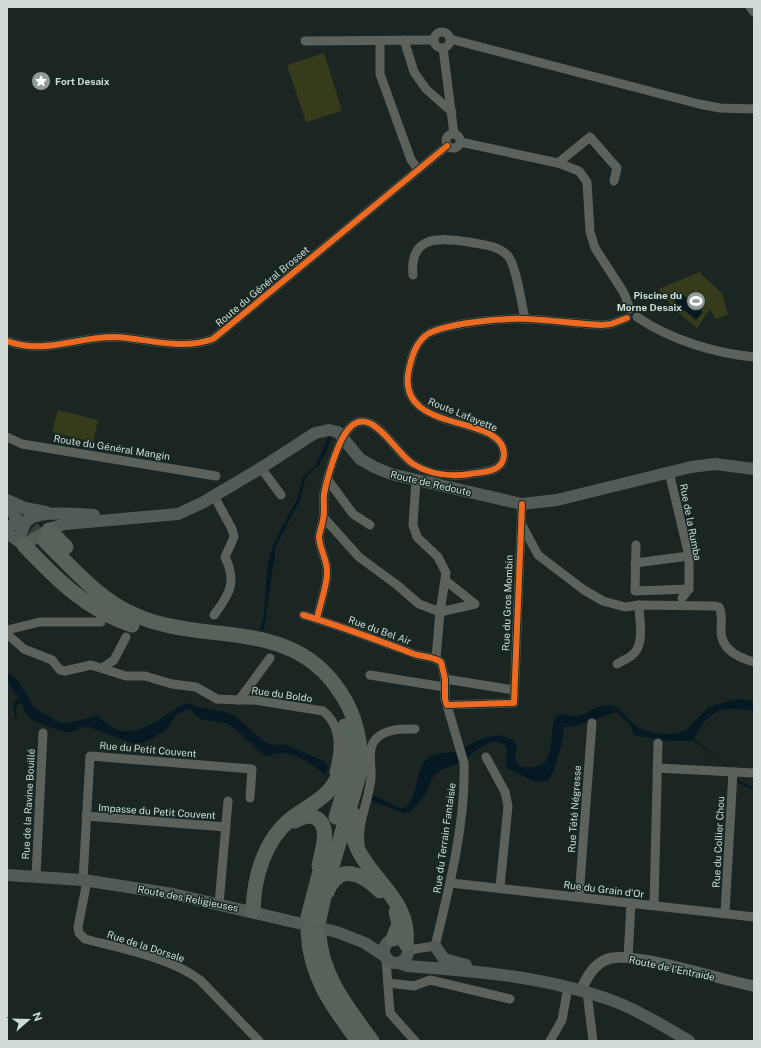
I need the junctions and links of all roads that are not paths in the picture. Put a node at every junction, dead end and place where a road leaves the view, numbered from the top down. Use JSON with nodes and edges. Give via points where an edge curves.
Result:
{"nodes":[{"id":1,"x":750,"y":7,"type":"edge"},
{"id":2,"x":754,"y":12,"type":"edge"},
{"id":3,"x":450,"y":39,"type":"junction"},
{"id":4,"x":404,"y":40,"type":"junction"},
{"id":5,"x":434,"y":40,"type":"junction"},
{"id":6,"x":305,"y":41,"type":"dead end"},
{"id":7,"x":380,"y":41,"type":"junction"},
{"id":8,"x":443,"y":48,"type":"junction"},
{"id":9,"x":754,"y":106,"type":"edge"},
{"id":10,"x":737,"y":108,"type":"junction"},
{"id":11,"x":754,"y":109,"type":"edge"},
{"id":12,"x":452,"y":112,"type":"junction"},
{"id":13,"x":454,"y":134,"type":"junction"},
{"id":14,"x":460,"y":142,"type":"junction"},
{"id":15,"x":447,"y":146,"type":"junction"},
{"id":16,"x":558,"y":164,"type":"junction"},
{"id":17,"x":417,"y":168,"type":"junction"},
{"id":18,"x":614,"y":181,"type":"dead end"},
{"id":19,"x":413,"y":274,"type":"dead end"},
{"id":20,"x":631,"y":315,"type":"junction"},
{"id":21,"x":525,"y":319,"type":"junction"},
{"id":22,"x":7,"y":342,"type":"edge"},
{"id":23,"x":754,"y":357,"type":"edge"},
{"id":24,"x":7,"y":436,"type":"edge"},
{"id":25,"x":343,"y":437,"type":"junction"},
{"id":26,"x":261,"y":468,"type":"junction"},
{"id":27,"x":754,"y":469,"type":"edge"},
{"id":28,"x":669,"y":472,"type":"junction"},
{"id":29,"x":216,"y":476,"type":"dead end"},
{"id":30,"x":328,"y":480,"type":"junction"},
{"id":31,"x":416,"y":480,"type":"junction"},
{"id":32,"x":281,"y":495,"type":"dead end"},
{"id":33,"x":214,"y":496,"type":"junction"},
{"id":34,"x":8,"y":503,"type":"edge"},
{"id":35,"x":522,"y":504,"type":"junction"},
{"id":36,"x":57,"y":514,"type":"junction"},
{"id":37,"x":34,"y":516,"type":"junction"},
{"id":38,"x":142,"y":518,"type":"junction"},
{"id":39,"x":324,"y":518,"type":"junction"},
{"id":40,"x":520,"y":522,"type":"junction"},
{"id":41,"x":370,"y":525,"type":"dead end"},
{"id":42,"x":7,"y":528,"type":"edge"},
{"id":43,"x":7,"y":533,"type":"edge"},
{"id":44,"x":44,"y":539,"type":"junction"},
{"id":45,"x":21,"y":543,"type":"junction"},
{"id":46,"x":636,"y":545,"type":"dead end"},
{"id":47,"x":689,"y":556,"type":"junction"},
{"id":48,"x":635,"y":563,"type":"junction"},
{"id":49,"x":445,"y":580,"type":"junction"},
{"id":50,"x":689,"y":590,"type":"junction"},
{"id":51,"x":682,"y":598,"type":"dead end"},
{"id":52,"x":639,"y":605,"type":"junction"},
{"id":53,"x":440,"y":612,"type":"junction"},
{"id":54,"x":214,"y":614,"type":"dead end"},
{"id":55,"x":303,"y":615,"type":"dead end"},
{"id":56,"x":317,"y":619,"type":"junction"},
{"id":57,"x":101,"y":622,"type":"dead end"},
{"id":58,"x":7,"y":630,"type":"edge"},
{"id":59,"x":129,"y":631,"type":"junction"},
{"id":60,"x":7,"y":634,"type":"edge"},
{"id":61,"x":270,"y":658,"type":"dead end"},
{"id":62,"x":436,"y":658,"type":"junction"},
{"id":63,"x":754,"y":662,"type":"edge"},
{"id":64,"x":617,"y":664,"type":"dead end"},
{"id":65,"x":102,"y":668,"type":"junction"},
{"id":66,"x":370,"y":674,"type":"dead end"},
{"id":67,"x":445,"y":683,"type":"junction"},
{"id":68,"x":514,"y":690,"type":"junction"},
{"id":69,"x":239,"y":700,"type":"junction"},
{"id":70,"x":447,"y":705,"type":"junction"},
{"id":71,"x":592,"y":723,"type":"dead end"},
{"id":72,"x":415,"y":729,"type":"dead end"},
{"id":73,"x":43,"y":733,"type":"dead end"},
{"id":74,"x":348,"y":739,"type":"junction"},
{"id":75,"x":658,"y":743,"type":"dead end"},
{"id":76,"x":486,"y":757,"type":"dead end"},
{"id":77,"x":657,"y":768,"type":"junction"},
{"id":78,"x":733,"y":772,"type":"junction"},
{"id":79,"x":754,"y":773,"type":"edge"},
{"id":80,"x":359,"y":782,"type":"junction"},
{"id":81,"x":327,"y":793,"type":"junction"},
{"id":82,"x":250,"y":798,"type":"dead end"},
{"id":83,"x":228,"y":802,"type":"dead end"},
{"id":84,"x":86,"y":816,"type":"junction"},
{"id":85,"x":312,"y":816,"type":"junction"},
{"id":86,"x":226,"y":827,"type":"junction"},
{"id":87,"x":280,"y":830,"type":"junction"},
{"id":88,"x":362,"y":857,"type":"junction"},
{"id":89,"x":355,"y":874,"type":"junction"},
{"id":90,"x":7,"y":875,"type":"edge"},
{"id":91,"x":36,"y":876,"type":"junction"},
{"id":92,"x":85,"y":880,"type":"junction"},
{"id":93,"x":450,"y":882,"type":"junction"},
{"id":94,"x":315,"y":884,"type":"junction"},
{"id":95,"x":500,"y":887,"type":"junction"},
{"id":96,"x":579,"y":897,"type":"junction"},
{"id":97,"x":631,"y":903,"type":"junction"},
{"id":98,"x":219,"y":904,"type":"junction"},
{"id":99,"x":654,"y":905,"type":"junction"},
{"id":100,"x":254,"y":911,"type":"junction"},
{"id":101,"x":724,"y":914,"type":"junction"},
{"id":102,"x":754,"y":917,"type":"edge"},
{"id":103,"x":315,"y":923,"type":"junction"},
{"id":104,"x":365,"y":943,"type":"junction"},
{"id":105,"x":402,"y":945,"type":"junction"},
{"id":106,"x":430,"y":946,"type":"junction"},
{"id":107,"x":628,"y":958,"type":"junction"},
{"id":108,"x":391,"y":961,"type":"junction"},
{"id":109,"x":424,"y":967,"type":"junction"},
{"id":110,"x":500,"y":974,"type":"junction"},
{"id":111,"x":388,"y":983,"type":"junction"},
{"id":112,"x":754,"y":986,"type":"edge"},
{"id":113,"x":568,"y":988,"type":"junction"},
{"id":114,"x":584,"y":991,"type":"junction"},
{"id":115,"x":510,"y":999,"type":"dead end"},
{"id":116,"x":259,"y":1041,"type":"edge"},
{"id":117,"x":358,"y":1041,"type":"edge"},
{"id":118,"x":372,"y":1041,"type":"edge"},
{"id":119,"x":414,"y":1041,"type":"edge"},
{"id":120,"x":550,"y":1041,"type":"edge"},
{"id":121,"x":593,"y":1041,"type":"edge"},
{"id":122,"x":689,"y":1041,"type":"edge"}],
"edges":[{"from":1,"to":2,"type":"street"},
{"from":3,"to":5,"type":"street","via":[[445,33],[440,32]]},
{"from":3,"to":8,"type":"street","via":[[449,44]]},
{"from":3,"to":10,"type":"street","via":[[699,104]]},
{"from":4,"to":5,"type":"street"},
{"from":4,"to":7,"type":"street"},
{"from":4,"to":12,"type":"street","via":[[414,72],[426,89]]},
{"from":5,"to":8,"type":"street","via":[[436,45]]},
{"from":6,"to":7,"type":"street"},
{"from":7,"to":17,"type":"street","via":[[380,74],[411,160]]},
{"from":8,"to":12,"type":"street"},
{"from":9,"to":10,"type":"street"},
{"from":10,"to":11,"type":"street"},
{"from":12,"to":13,"type":"street"},
{"from":13,"to":14,"type":"street","via":[[460,138]]},
{"from":13,"to":15,"type":"street","via":[[447,136]]},
{"from":14,"to":15,"type":"street","via":[[454,149]]},
{"from":14,"to":16,"type":"street"},
{"from":15,"to":17,"type":"street","name":"Route du Général Brosset"},
{"from":16,"to":18,"type":"street","via":[[590,137],[617,168]]},
{"from":16,"to":20,"type":"street","via":[[579,171],[587,182],[590,232],[595,248],[624,293]]},
{"from":17,"to":22,"type":"street","name":"Route du Général Brosset","via":[[213,339],[200,344],[186,345],[114,337],[37,347]]},
{"from":19,"to":21,"type":"street","via":[[414,258],[419,248],[437,239],[497,248],[511,260]]},
{"from":20,"to":21,"type":"street","name":"Route Lafayette","via":[[602,325]]},
{"from":20,"to":23,"type":"street","via":[[653,328],[717,353]]},
{"from":21,"to":25,"type":"street","name":"Route Lafayette","via":[[452,325],[434,330],[417,345],[408,374],[407,385],[410,393],[422,408],[434,415],[492,434],[501,441],[504,456],[498,468],[455,476],[434,473],[409,461],[374,424],[366,421],[355,424]]},
{"from":24,"to":29,"type":"street","name":"Route du Général Mangin","via":[[22,444]]},
{"from":25,"to":26,"type":"main road","via":[[338,432],[329,430],[315,433]]},
{"from":25,"to":30,"type":"street"},
{"from":25,"to":31,"type":"main road","name":"Route de Redoute","via":[[357,456],[374,467]]},
{"from":26,"to":32,"type":"street"},
{"from":26,"to":33,"type":"main road"},
{"from":27,"to":28,"type":"main road","name":"Route de Redoute","via":[[715,464]]},
{"from":28,"to":35,"type":"main road","name":"Route de Redoute","via":[[557,500]]},
{"from":28,"to":47,"type":"street","name":"Rue de la Rumba"},
{"from":30,"to":39,"type":"street","via":[[324,495]]},
{"from":30,"to":41,"type":"street","via":[[353,514]]},
{"from":31,"to":35,"type":"main road","name":"Route de Redoute"},
{"from":31,"to":49,"type":"street","via":[[413,526],[417,537],[438,557],[446,573]]},
{"from":33,"to":38,"type":"main road","via":[[178,514]]},
{"from":33,"to":54,"type":"street","via":[[234,537],[225,557],[232,576],[232,584],[225,600]]},
{"from":34,"to":36,"type":"main road"},
{"from":34,"to":37,"type":"main road"},
{"from":34,"to":42,"type":"main road","via":[[16,518],[14,524]]},
{"from":35,"to":40,"type":"street","name":"Rue du Gros Mombin"},
{"from":36,"to":37,"type":"main road"},
{"from":36,"to":38,"type":"main road"},
{"from":37,"to":44,"type":"main road"},
{"from":37,"to":45,"type":"main road","via":[[24,526]]},
{"from":38,"to":44,"type":"main road","via":[[59,525]]},
{"from":39,"to":53,"type":"street","via":[[359,557],[419,604]]},
{"from":39,"to":56,"type":"street","via":[[319,538],[327,571]]},
{"from":40,"to":52,"type":"street","via":[[538,554],[584,590],[603,602],[626,607]]},
{"from":40,"to":68,"type":"street","name":"Rue du Gros Mombin"},
{"from":43,"to":45,"type":"main road"},
{"from":44,"to":45,"type":"main road"},
{"from":44,"to":59,"type":"highway","via":[[99,604]]},
{"from":44,"to":80,"type":"highway","via":[[123,603],[166,625],[242,635],[273,642],[292,649],[317,664],[336,686],[351,711],[359,741]]},
{"from":45,"to":59,"type":"highway","via":[[77,596]]},
{"from":46,"to":48,"type":"street"},
{"from":47,"to":48,"type":"street"},
{"from":47,"to":50,"type":"street","name":"Rue de la Rumba"},
{"from":48,"to":50,"type":"street","via":[[635,591]]},
{"from":49,"to":53,"type":"street"},
{"from":49,"to":53,"type":"street","via":[[475,604]]},
{"from":50,"to":51,"type":"street"},
{"from":52,"to":63,"type":"street","via":[[719,608],[722,612],[721,633],[725,646],[742,659]]},
{"from":52,"to":64,"type":"street","via":[[641,636],[637,648],[632,656]]},
{"from":53,"to":62,"type":"street"},
{"from":55,"to":56,"type":"street","name":"Rue du Bel Air"},
{"from":56,"to":62,"type":"street","name":"Rue du Bel Air","via":[[416,654]]},
{"from":57,"to":58,"type":"street","via":[[40,622]]},
{"from":59,"to":65,"type":"street","via":[[114,660]]},
{"from":59,"to":74,"type":"highway","via":[[263,647],[285,654],[315,674],[330,692],[342,713]]},
{"from":60,"to":65,"type":"street","via":[[24,649],[52,660],[60,670],[91,665]]},
{"from":61,"to":69,"type":"street"},
{"from":62,"to":67,"type":"street","via":[[441,662]]},
{"from":65,"to":69,"type":"street","via":[[126,676],[145,676],[172,684],[196,687],[217,699]]},
{"from":66,"to":67,"type":"street"},
{"from":67,"to":68,"type":"street"},
{"from":67,"to":70,"type":"street"},
{"from":68,"to":70,"type":"street","name":"Rue du Gros Mombin","via":[[514,703]]},
{"from":69,"to":81,"type":"street","name":"Rue du Boldo","via":[[308,708],[323,711],[330,716],[338,739],[338,751]]},
{"from":70,"to":93,"type":"street","name":"Rue du Terrain Fantaisie","via":[[464,767]]},
{"from":71,"to":96,"type":"street","name":"Rue Tété Négresse"},
{"from":72,"to":88,"type":"street","via":[[389,731],[376,738],[370,749],[371,782],[361,817]]},
{"from":73,"to":91,"type":"street","name":"Rue de la Ravine Bouillé"},
{"from":74,"to":81,"type":"highway","via":[[338,780]]},
{"from":74,"to":94,"type":"highway","via":[[348,774]]},
{"from":75,"to":77,"type":"street"},
{"from":76,"to":95,"type":"street","via":[[505,792],[508,806]]},
{"from":77,"to":78,"type":"street"},
{"from":77,"to":99,"type":"street"},
{"from":78,"to":79,"type":"street"},
{"from":78,"to":101,"type":"street","name":"Rue du Collier Chou"},
{"from":80,"to":88,"type":"highway","via":[[351,829],[352,838]]},
{"from":80,"to":103,"type":"highway","via":[[341,832]]},
{"from":81,"to":85,"type":"highway"},
{"from":81,"to":87,"type":"highway"},
{"from":82,"to":84,"type":"street","name":"Rue du Petit Couvent","via":[[252,769],[93,755],[88,759]]},
{"from":83,"to":86,"type":"street"},
{"from":84,"to":86,"type":"street","name":"Impasse du Petit Couvent"},
{"from":84,"to":92,"type":"street","name":"Rue du Petit Couvent"},
{"from":85,"to":87,"type":"highway","via":[[304,816]]},
{"from":85,"to":94,"type":"highway","via":[[318,819],[324,830]]},
{"from":86,"to":98,"type":"street"},
{"from":87,"to":100,"type":"highway","via":[[268,846],[262,860]]},
{"from":88,"to":89,"type":"street","via":[[362,868]]},
{"from":88,"to":105,"type":"highway","via":[[403,914],[407,925]]},
{"from":89,"to":103,"type":"highway","via":[[343,874],[333,880]]},
{"from":89,"to":105,"type":"highway","via":[[379,890],[396,912]]},
{"from":90,"to":91,"type":"main road","name":"Route des Religieuses"},
{"from":91,"to":92,"type":"main road","name":"Route des Religieuses"},
{"from":92,"to":98,"type":"main road","name":"Route des Religieuses"},
{"from":92,"to":116,"type":"street","name":"Rue de la Dorsale","via":[[78,927],[85,938],[190,972]]},
{"from":93,"to":95,"type":"street","name":"Rue du Grain d'Or"},
{"from":93,"to":106,"type":"street","name":"Rue du Terrain Fantaisie"},
{"from":94,"to":103,"type":"highway"},
{"from":95,"to":96,"type":"street","name":"Rue du Grain d'Or"},
{"from":96,"to":97,"type":"street","name":"Rue du Grain d'Or"},
{"from":97,"to":99,"type":"street","name":"Rue du Grain d'Or"},
{"from":97,"to":107,"type":"street"},
{"from":98,"to":100,"type":"main road","name":"Route des Religieuses"},
{"from":99,"to":101,"type":"street","name":"Rue du Grain d'Or"},
{"from":100,"to":104,"type":"main road","name":"Route des Religieuses","via":[[337,932]]},
{"from":101,"to":102,"type":"street","name":"Rue du Grain d'Or"},
{"from":103,"to":117,"type":"highway","via":[[313,967],[329,1002]]},
{"from":103,"to":118,"type":"highway","via":[[321,953],[330,978]]},
{"from":104,"to":105,"type":"main road","name":"Route des Religieuses"},
{"from":104,"to":108,"type":"main road","name":"Route des Religieuses"},
{"from":105,"to":106,"type":"street"},
{"from":105,"to":108,"type":"main road","via":[[404,960]]},
{"from":105,"to":108,"type":"main road","via":[[385,947]]},
{"from":105,"to":109,"type":"main road"},
{"from":106,"to":110,"type":"main road","via":[[444,959]]},
{"from":107,"to":112,"type":"street","name":"Route de l'Entraide"},
{"from":107,"to":114,"type":"street","name":"Route de l'Entraide","via":[[613,957],[601,962],[592,970]]},
{"from":108,"to":109,"type":"main road","name":"Route des Religieuses","via":[[407,966]]},
{"from":108,"to":111,"type":"street"},
{"from":109,"to":110,"type":"main road","name":"Route des Religieuses"},
{"from":110,"to":113,"type":"main road","name":"Route des Religieuses"},
{"from":111,"to":115,"type":"street","via":[[414,986],[430,980]]},
{"from":111,"to":119,"type":"street","via":[[390,1013]]},
{"from":113,"to":114,"type":"main road","name":"Route des Religieuses"},
{"from":113,"to":120,"type":"street","via":[[562,1020]]},
{"from":114,"to":121,"type":"street"},
{"from":114,"to":122,"type":"main road","name":"Route des Religieuses","via":[[627,1007]]}]}
